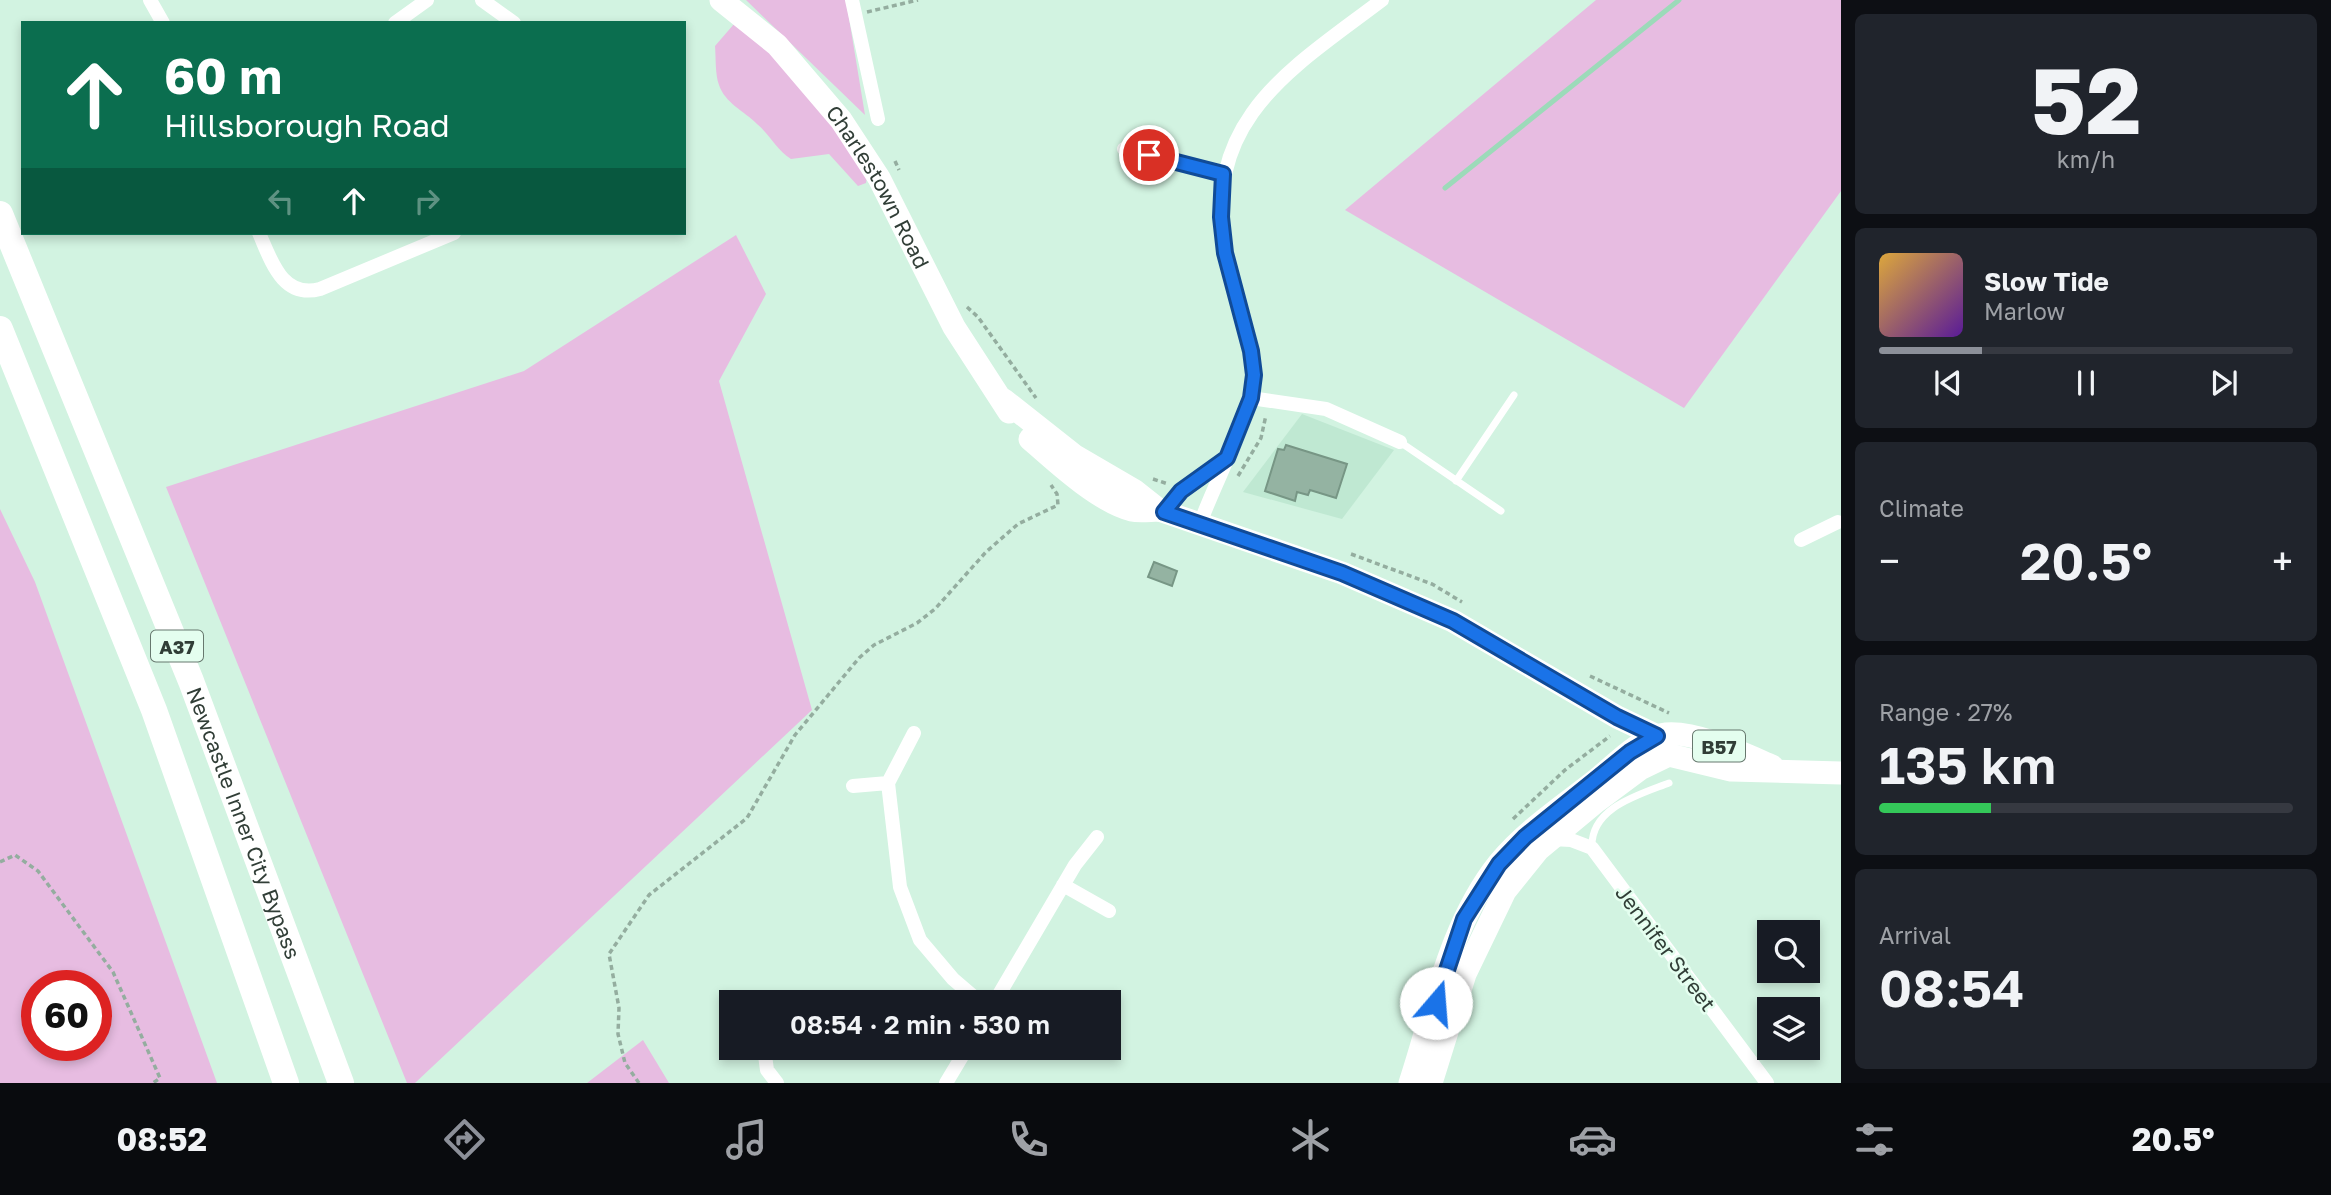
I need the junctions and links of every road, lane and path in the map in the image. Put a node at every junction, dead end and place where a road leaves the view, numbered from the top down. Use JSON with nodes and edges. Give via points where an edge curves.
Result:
{"nodes":[{"id":1,"x":150,"y":0,"type":"edge"},
{"id":2,"x":427,"y":0,"type":"edge"},
{"id":3,"x":482,"y":0,"type":"edge"},
{"id":4,"x":721,"y":0,"type":"edge"},
{"id":5,"x":852,"y":0,"type":"edge"},
{"id":6,"x":918,"y":0,"type":"edge"},
{"id":7,"x":1382,"y":0,"type":"edge"},
{"id":8,"x":855,"y":15,"type":"junction"},
{"id":9,"x":162,"y":21,"type":"edge"},
{"id":10,"x":398,"y":21,"type":"edge"},
{"id":11,"x":511,"y":21,"type":"edge"},
{"id":12,"x":878,"y":119,"type":"dead end"},
{"id":13,"x":1124,"y":149,"type":"dead end"},
{"id":14,"x":1223,"y":174,"type":"junction"},
{"id":15,"x":0,"y":214,"type":"edge"},
{"id":16,"x":260,"y":235,"type":"edge"},
{"id":17,"x":449,"y":235,"type":"edge"},
{"id":18,"x":968,"y":308,"type":"dead end"},
{"id":19,"x":0,"y":329,"type":"edge"},
{"id":20,"x":0,"y":359,"type":"edge"},
{"id":21,"x":1514,"y":395,"type":"dead end"},
{"id":22,"x":1251,"y":398,"type":"junction"},
{"id":23,"x":1042,"y":406,"type":"dead end"},
{"id":24,"x":1268,"y":416,"type":"dead end"},
{"id":25,"x":1401,"y":442,"type":"joint"},
{"id":26,"x":1227,"y":458,"type":"junction"},
{"id":27,"x":1150,"y":478,"type":"dead end"},
{"id":28,"x":1047,"y":481,"type":"dead end"},
{"id":29,"x":1456,"y":481,"type":"junction"},
{"id":30,"x":1233,"y":482,"type":"dead end"},
{"id":31,"x":1168,"y":484,"type":"dead end"},
{"id":32,"x":1161,"y":511,"type":"junction"},
{"id":33,"x":1501,"y":512,"type":"dead end"},
{"id":34,"x":1840,"y":520,"type":"edge"},
{"id":35,"x":1200,"y":524,"type":"junction"},
{"id":36,"x":84,"y":535,"type":"junction"},
{"id":37,"x":1801,"y":540,"type":"dead end"},
{"id":38,"x":1635,"y":701,"type":"dead end"},
{"id":39,"x":1681,"y":718,"type":"dead end"},
{"id":40,"x":914,"y":733,"type":"dead end"},
{"id":41,"x":1670,"y":750,"type":"junction"},
{"id":42,"x":1778,"y":769,"type":"junction"},
{"id":43,"x":1841,"y":773,"type":"edge"},
{"id":44,"x":888,"y":783,"type":"junction"},
{"id":45,"x":1669,"y":783,"type":"dead end"},
{"id":46,"x":853,"y":786,"type":"dead end"},
{"id":47,"x":1097,"y":837,"type":"dead end"},
{"id":48,"x":1550,"y":839,"type":"junction"},
{"id":49,"x":1592,"y":848,"type":"junction"},
{"id":50,"x":0,"y":862,"type":"edge"},
{"id":51,"x":1063,"y":885,"type":"junction"},
{"id":52,"x":1109,"y":911,"type":"dead end"},
{"id":53,"x":967,"y":990,"type":"edge"},
{"id":54,"x":1002,"y":990,"type":"edge"},
{"id":55,"x":766,"y":1060,"type":"edge"},
{"id":56,"x":960,"y":1060,"type":"edge"},
{"id":57,"x":160,"y":1078,"type":"junction"},
{"id":58,"x":153,"y":1083,"type":"edge"},
{"id":59,"x":164,"y":1083,"type":"edge"},
{"id":60,"x":286,"y":1083,"type":"edge"},
{"id":61,"x":341,"y":1083,"type":"edge"},
{"id":62,"x":639,"y":1083,"type":"edge"},
{"id":63,"x":777,"y":1083,"type":"edge"},
{"id":64,"x":946,"y":1083,"type":"edge"},
{"id":65,"x":1410,"y":1083,"type":"edge"},
{"id":66,"x":1431,"y":1083,"type":"edge"},
{"id":67,"x":1767,"y":1083,"type":"edge"}],
"edges":[{"from":1,"to":9,"type":"street"},
{"from":2,"to":10,"type":"street"},
{"from":3,"to":11,"type":"street"},
{"from":4,"to":32,"type":"main road","name":"Charlestown Road","via":[[777,45],[841,120],[879,178],[954,327],[1030,439],[1072,477],[1133,511]]},
{"from":5,"to":8,"type":"street","name":"Charlestown Road"},
{"from":6,"to":8,"type":"path"},
{"from":7,"to":14,"type":"street","via":[[1277,82],[1254,107]]},
{"from":8,"to":12,"type":"street","name":"Charlestown Road"},
{"from":13,"to":14,"type":"street"},
{"from":14,"to":22,"type":"street","via":[[1225,253],[1249,338],[1254,375]]},
{"from":15,"to":61,"type":"highway","name":"Newcastle Inner City Bypass","number":"A37","via":[[191,681]]},
{"from":16,"to":17,"type":"street","via":[[282,280],[302,292],[344,280]]},
{"from":18,"to":23,"type":"path"},
{"from":19,"to":36,"type":"highway","number":"A37"},
{"from":20,"to":36,"type":"highway"},
{"from":21,"to":29,"type":"lane"},
{"from":22,"to":25,"type":"street","via":[[1326,409]]},
{"from":22,"to":26,"type":"street"},
{"from":24,"to":30,"type":"path","via":[[1261,438]]},
{"from":25,"to":29,"type":"lane"},
{"from":26,"to":32,"type":"street"},
{"from":26,"to":35,"type":"street"},
{"from":27,"to":31,"type":"path"},
{"from":28,"to":62,"type":"path","via":[[1057,494],[1058,505],[1018,524],[935,609],[859,659],[795,734],[747,818],[655,890],[617,940],[609,963],[618,998],[618,1034],[625,1063]]},
{"from":29,"to":33,"type":"lane"},
{"from":32,"to":35,"type":"main road","name":"Charlestown Road"},
{"from":34,"to":37,"type":"street"},
{"from":35,"to":41,"type":"main road","name":"Charlestown Road","via":[[1342,573],[1453,621]]},
{"from":36,"to":60,"type":"highway","number":"A37","via":[[154,710]]},
{"from":38,"to":39,"type":"path"},
{"from":40,"to":44,"type":"street"},
{"from":41,"to":42,"type":"main road","name":"Charlestown Road","number":"B57","via":[[1731,770]]},
{"from":41,"to":42,"type":"main road","name":"Charlestown Road","number":"B57","via":[[1681,735]]},
{"from":41,"to":48,"type":"main road","number":"B57"},
{"from":41,"to":65,"type":"main road","via":[[1630,752],[1525,837],[1499,864],[1464,919]]},
{"from":42,"to":43,"type":"main road","name":"Charlestown Road","number":"B57"},
{"from":44,"to":46,"type":"street"},
{"from":44,"to":53,"type":"street","via":[[900,887],[909,917],[933,959]]},
{"from":45,"to":49,"type":"lane","via":[[1610,811],[1595,824]]},
{"from":47,"to":51,"type":"street"},
{"from":48,"to":49,"type":"street"},
{"from":48,"to":66,"type":"main road","number":"B57","via":[[1518,872],[1492,914],[1465,974]]},
{"from":49,"to":67,"type":"street","name":"Jennifer Street"},
{"from":50,"to":57,"type":"path","via":[[15,855],[38,871],[113,972]]},
{"from":51,"to":52,"type":"street"},
{"from":51,"to":54,"type":"street"},
{"from":55,"to":63,"type":"street"},
{"from":56,"to":64,"type":"street"},
{"from":57,"to":58,"type":"path"},
{"from":57,"to":59,"type":"path"}]}
